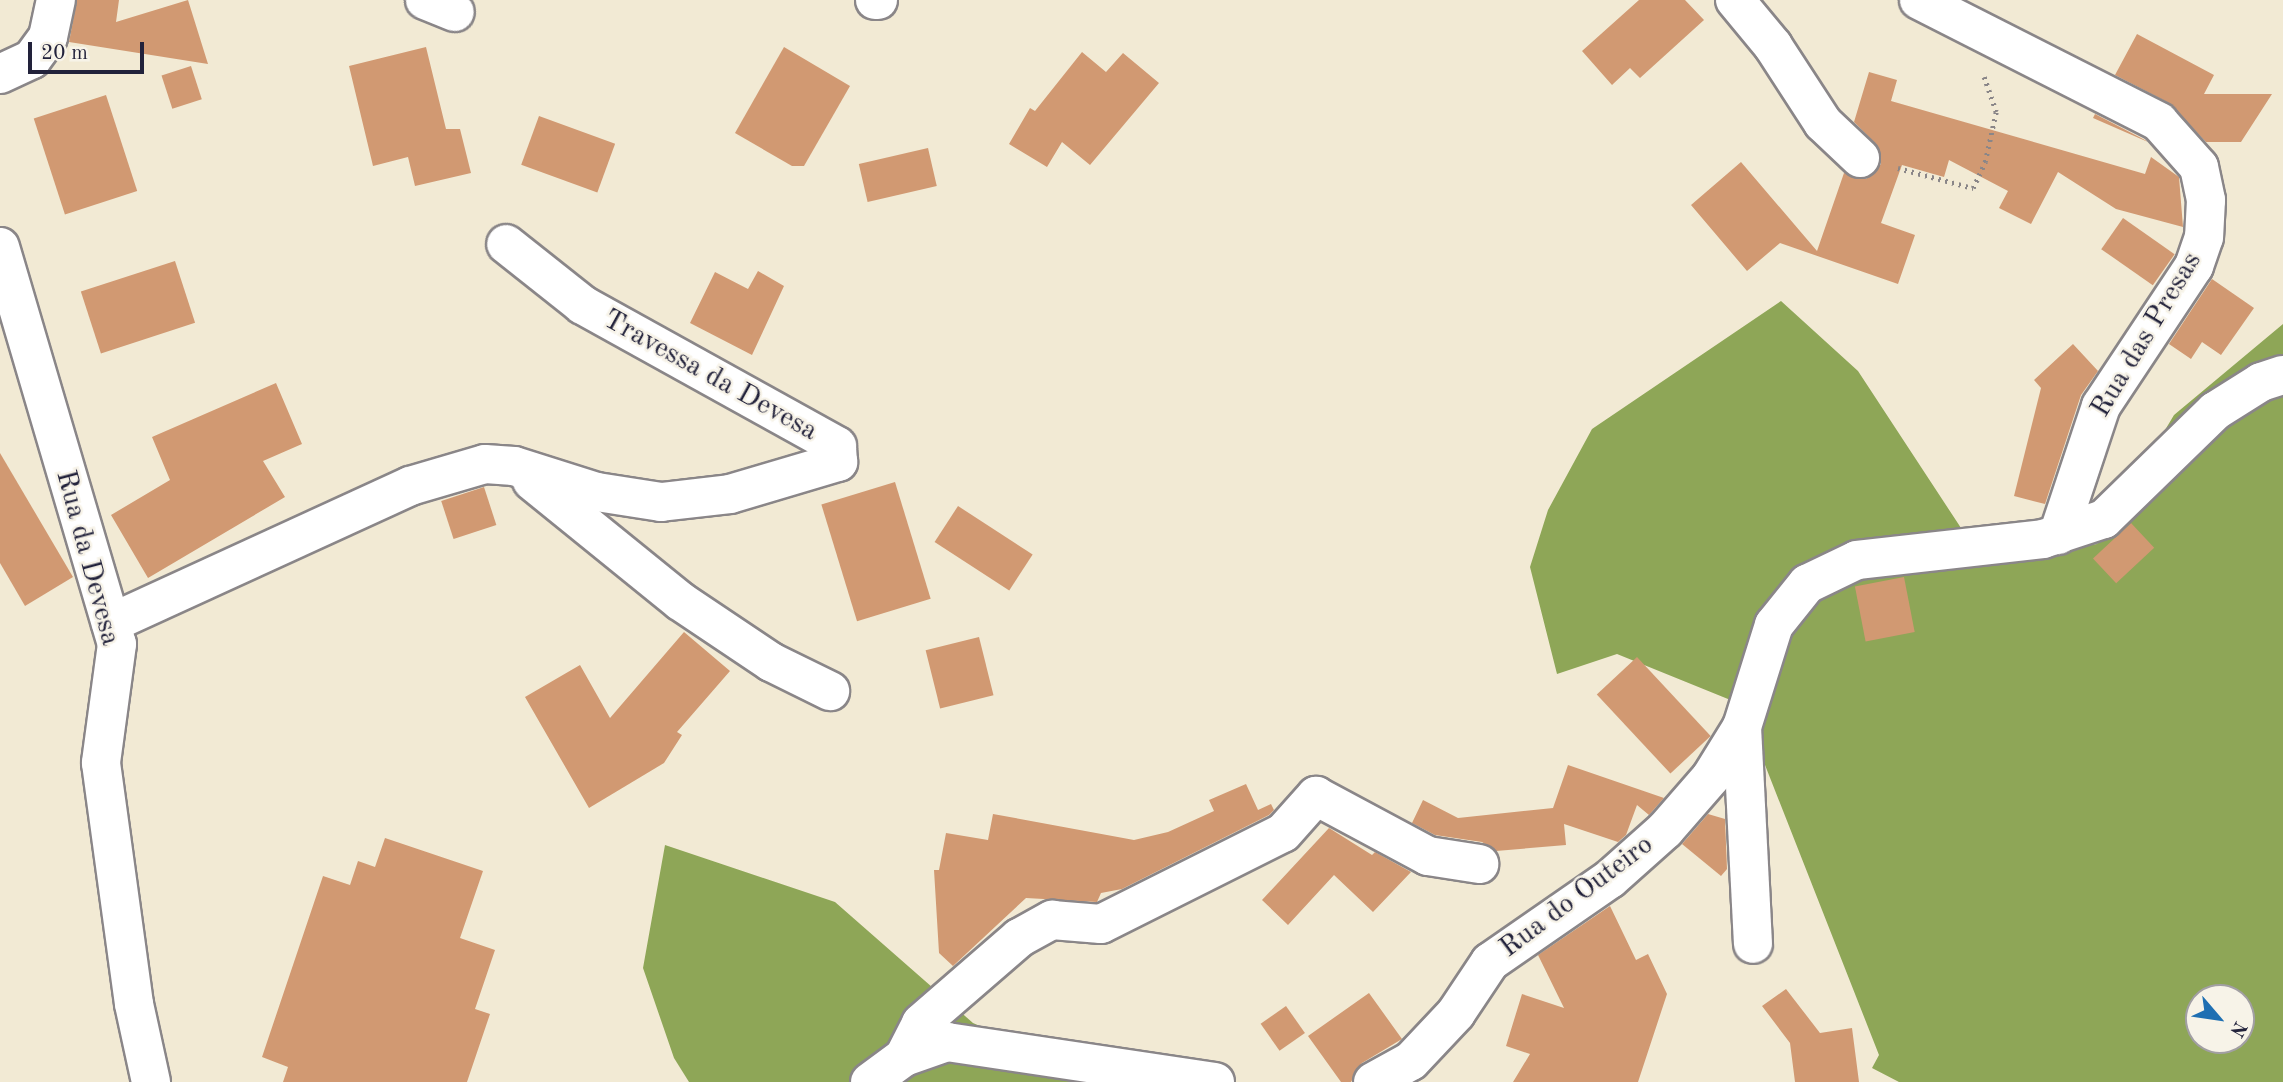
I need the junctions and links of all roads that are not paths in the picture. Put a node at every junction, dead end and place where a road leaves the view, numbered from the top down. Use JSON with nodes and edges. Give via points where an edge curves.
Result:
{"nodes":[{"id":1,"x":56,"y":0,"type":"edge"},
{"id":2,"x":1735,"y":0,"type":"edge"},
{"id":3,"x":1919,"y":0,"type":"edge"},
{"id":4,"x":0,"y":74,"type":"edge"},
{"id":5,"x":1860,"y":158,"type":"road end"},
{"id":6,"x":506,"y":244,"type":"dead end"},
{"id":7,"x":0,"y":247,"type":"edge"},
{"id":8,"x":2283,"y":375,"type":"edge"},
{"id":9,"x":514,"y":467,"type":"junction"},
{"id":10,"x":2058,"y":535,"type":"junction"},
{"id":11,"x":111,"y":622,"type":"junction"},
{"id":12,"x":830,"y":691,"type":"dead end"},
{"id":13,"x":1742,"y":727,"type":"junction"},
{"id":14,"x":1479,"y":864,"type":"dead end"},
{"id":15,"x":1753,"y":944,"type":"dead end"},
{"id":16,"x":904,"y":1057,"type":"junction"},
{"id":17,"x":151,"y":1082,"type":"edge"},
{"id":18,"x":870,"y":1082,"type":"edge"},
{"id":19,"x":1215,"y":1082,"type":"edge"},
{"id":20,"x":1373,"y":1082,"type":"edge"}],
"edges":[{"from":1,"to":4,"type":"street","via":[[48,37],[32,59]]},
{"from":2,"to":5,"type":"street","via":[[1773,46],[1823,123]]},
{"from":3,"to":10,"type":"street","name":"Rua das Presas","via":[[2159,122],[2199,167],[2206,200],[2204,237],[2194,266],[2101,405]]},
{"from":6,"to":9,"type":"street","name":"Travessa da Devesa","via":[[583,306],[837,446],[838,462],[730,494],[661,502],[597,492]]},
{"from":7,"to":11,"type":"street","name":"Rua da Devesa"},
{"from":8,"to":10,"type":"street","name":"Rua do Outeiro","via":[[2261,382],[2215,411],[2104,519]]},
{"from":9,"to":11,"type":"street","name":"Travessa da Devesa","via":[[485,464],[410,486]]},
{"from":9,"to":12,"type":"street","via":[[680,601],[771,662]]},
{"from":10,"to":13,"type":"street","name":"Rua do Outeiro","via":[[1857,560],[1807,584],[1774,625]]},
{"from":11,"to":17,"type":"street","name":"Rua da Devesa","via":[[117,644],[101,763],[134,1004]]},
{"from":13,"to":15,"type":"street"},
{"from":13,"to":20,"type":"street","name":"Rua do Outeiro","via":[[1711,777],[1665,830],[1610,879],[1490,962],[1456,1013],[1411,1061]]},
{"from":14,"to":16,"type":"street","via":[[1428,856],[1316,796],[1283,833],[1101,924],[1052,920],[1019,938],[921,1023]]},
{"from":16,"to":18,"type":"street"},
{"from":16,"to":19,"type":"street","via":[[947,1042]]}]}
